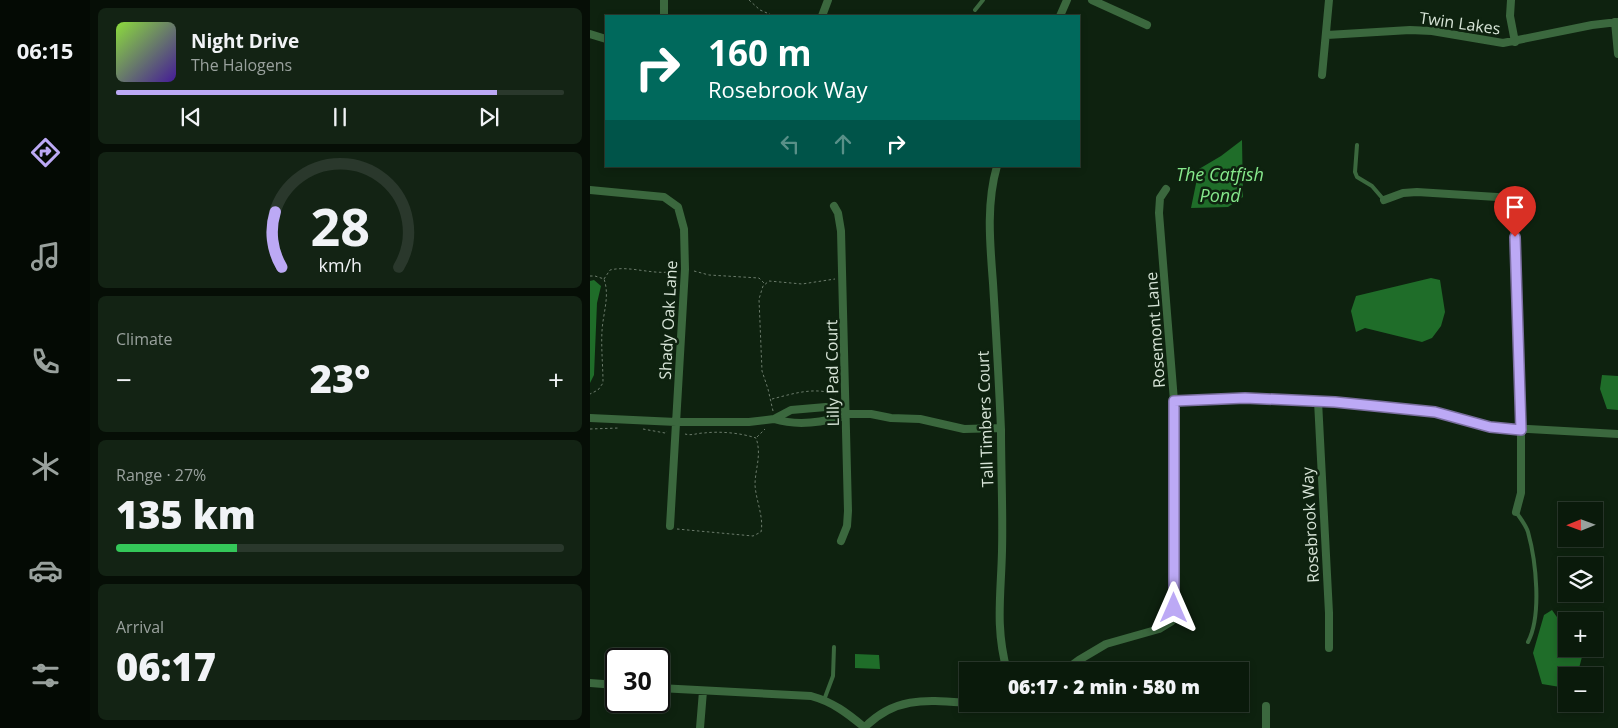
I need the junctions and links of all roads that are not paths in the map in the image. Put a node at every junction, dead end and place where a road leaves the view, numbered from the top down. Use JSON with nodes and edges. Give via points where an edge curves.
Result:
{"nodes":[{"id":1,"x":664,"y":0,"type":"edge"},
{"id":2,"x":828,"y":0,"type":"edge"},
{"id":3,"x":983,"y":0,"type":"edge"},
{"id":4,"x":1067,"y":0,"type":"edge"},
{"id":5,"x":1092,"y":0,"type":"edge"},
{"id":6,"x":1329,"y":0,"type":"edge"},
{"id":7,"x":1511,"y":0,"type":"edge"},
{"id":8,"x":975,"y":10,"type":"dead end"},
{"id":9,"x":664,"y":15,"type":"edge"},
{"id":10,"x":822,"y":15,"type":"edge"},
{"id":11,"x":1060,"y":15,"type":"edge"},
{"id":12,"x":1616,"y":22,"type":"edge"},
{"id":13,"x":1147,"y":25,"type":"dead end"},
{"id":14,"x":590,"y":34,"type":"edge"},
{"id":15,"x":1327,"y":35,"type":"junction"},
{"id":16,"x":605,"y":39,"type":"edge"},
{"id":17,"x":1515,"y":42,"type":"junction"},
{"id":18,"x":1618,"y":54,"type":"edge"},
{"id":19,"x":1322,"y":75,"type":"dead end"},
{"id":20,"x":1357,"y":146,"type":"dead end"},
{"id":21,"x":996,"y":167,"type":"edge"},
{"id":22,"x":1166,"y":189,"type":"dead end"},
{"id":23,"x":590,"y":190,"type":"edge"},
{"id":24,"x":1384,"y":200,"type":"joint"},
{"id":25,"x":834,"y":206,"type":"dead end"},
{"id":26,"x":1174,"y":401,"type":"junction"},
{"id":27,"x":1318,"y":401,"type":"junction"},
{"id":28,"x":846,"y":414,"type":"junction"},
{"id":29,"x":590,"y":418,"type":"edge"},
{"id":30,"x":774,"y":419,"type":"junction"},
{"id":31,"x":676,"y":422,"type":"junction"},
{"id":32,"x":1000,"y":428,"type":"junction"},
{"id":33,"x":1521,"y":430,"type":"junction"},
{"id":34,"x":1618,"y":434,"type":"edge"},
{"id":35,"x":1516,"y":512,"type":"joint"},
{"id":36,"x":670,"y":526,"type":"road end"},
{"id":37,"x":841,"y":541,"type":"dead end"},
{"id":38,"x":1528,"y":642,"type":"dead end"},
{"id":39,"x":834,"y":646,"type":"dead end"},
{"id":40,"x":1329,"y":648,"type":"dead end"},
{"id":41,"x":1005,"y":662,"type":"edge"},
{"id":42,"x":1076,"y":662,"type":"edge"},
{"id":43,"x":590,"y":682,"type":"edge"},
{"id":44,"x":605,"y":684,"type":"edge"},
{"id":45,"x":670,"y":689,"type":"edge"},
{"id":46,"x":703,"y":691,"type":"junction"},
{"id":47,"x":824,"y":700,"type":"junction"},
{"id":48,"x":959,"y":702,"type":"edge"},
{"id":49,"x":1266,"y":706,"type":"dead end"},
{"id":50,"x":864,"y":727,"type":"edge"},
{"id":51,"x":700,"y":728,"type":"edge"},
{"id":52,"x":1266,"y":728,"type":"edge"}],
"edges":[{"from":1,"to":9,"type":"street"},
{"from":2,"to":10,"type":"street"},
{"from":3,"to":8,"type":"lane"},
{"from":4,"to":11,"type":"street"},
{"from":5,"to":13,"type":"street"},
{"from":6,"to":15,"type":"street"},
{"from":7,"to":17,"type":"street","via":[[1510,16]]},
{"from":12,"to":17,"type":"street","name":"Twin Lakes"},
{"from":12,"to":18,"type":"street"},
{"from":14,"to":16,"type":"street"},
{"from":15,"to":17,"type":"street","name":"Twin Lakes","via":[[1410,30]]},
{"from":15,"to":19,"type":"street"},
{"from":20,"to":24,"type":"lane","via":[[1357,177],[1372,186]]},
{"from":21,"to":32,"type":"street","name":"Tall Timbers Court","via":[[990,213]]},
{"from":22,"to":26,"type":"street","name":"Rosemont Lane","via":[[1160,198],[1159,213]]},
{"from":23,"to":31,"type":"street","name":"Shady Oak Lane","via":[[664,196],[678,207],[684,228],[685,269]]},
{"from":24,"to":33,"type":"street","via":[[1417,192],[1513,198]]},
{"from":25,"to":28,"type":"street","name":"Lilly Pad Court","via":[[842,231]]},
{"from":26,"to":27,"type":"street","via":[[1245,398]]},
{"from":26,"to":42,"type":"street","name":"Rosemont Lane","via":[[1172,621],[1159,629],[1106,644]]},
{"from":27,"to":33,"type":"street","via":[[1435,412],[1490,427]]},
{"from":27,"to":40,"type":"street","name":"Rosebrook Way"},
{"from":28,"to":30,"type":"street","via":[[830,420],[788,423]]},
{"from":28,"to":30,"type":"street","via":[[826,407],[791,410]]},
{"from":28,"to":32,"type":"street","via":[[920,419],[964,429]]},
{"from":28,"to":37,"type":"street","name":"Lilly Pad Court","via":[[848,511]]},
{"from":29,"to":31,"type":"street"},
{"from":30,"to":31,"type":"street"},
{"from":31,"to":36,"type":"street","name":"Shady Oak Lane"},
{"from":32,"to":41,"type":"street","name":"Tall Timbers Court","via":[[1002,551],[999,608]]},
{"from":33,"to":34,"type":"street"},
{"from":33,"to":35,"type":"street","via":[[1521,493]]},
{"from":35,"to":38,"type":"lane","via":[[1527,531],[1536,580],[1536,608]]},
{"from":39,"to":47,"type":"lane","via":[[833,676]]},
{"from":43,"to":44,"type":"street"},
{"from":45,"to":46,"type":"street"},
{"from":46,"to":47,"type":"street","via":[[811,696]]},
{"from":46,"to":51,"type":"street"},
{"from":47,"to":50,"type":"street","via":[[840,707]]},
{"from":48,"to":50,"type":"street","via":[[907,702],[888,709]]},
{"from":49,"to":52,"type":"street"}]}
